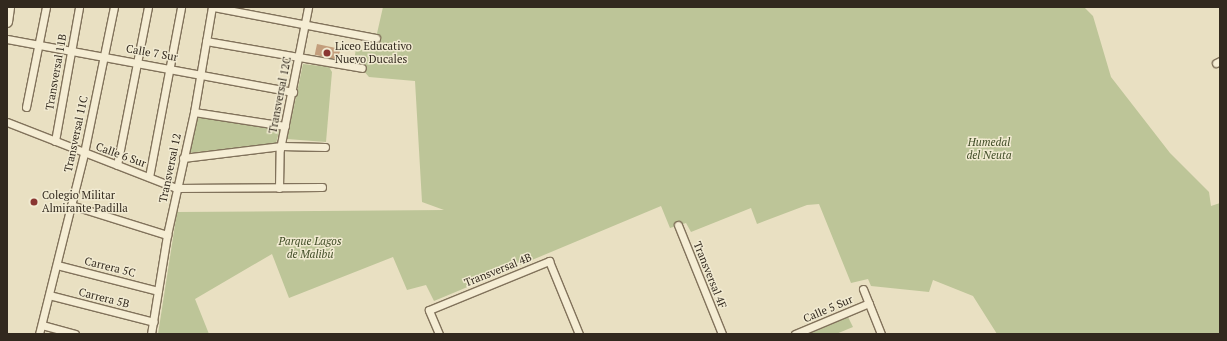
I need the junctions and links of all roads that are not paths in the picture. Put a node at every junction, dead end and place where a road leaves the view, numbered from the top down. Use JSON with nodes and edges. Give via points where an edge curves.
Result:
{"nodes":[{"id":1,"x":9,"y":7,"type":"edge"},
{"id":2,"x":46,"y":7,"type":"edge"},
{"id":3,"x":79,"y":7,"type":"edge"},
{"id":4,"x":114,"y":7,"type":"edge"},
{"id":5,"x":148,"y":7,"type":"edge"},
{"id":6,"x":181,"y":7,"type":"edge"},
{"id":7,"x":212,"y":7,"type":"edge"},
{"id":8,"x":308,"y":7,"type":"edge"},
{"id":9,"x":7,"y":22,"type":"edge"},
{"id":10,"x":304,"y":26,"type":"junction"},
{"id":11,"x":376,"y":38,"type":"dead end"},
{"id":12,"x":7,"y":39,"type":"edge"},
{"id":13,"x":206,"y":41,"type":"junction"},
{"id":14,"x":39,"y":43,"type":"junction"},
{"id":15,"x":72,"y":48,"type":"junction"},
{"id":16,"x":104,"y":55,"type":"junction"},
{"id":17,"x":299,"y":58,"type":"junction"},
{"id":18,"x":137,"y":62,"type":"junction"},
{"id":19,"x":169,"y":67,"type":"junction"},
{"id":20,"x":362,"y":68,"type":"dead end"},
{"id":21,"x":200,"y":73,"type":"junction"},
{"id":22,"x":293,"y":92,"type":"junction"},
{"id":23,"x":26,"y":107,"type":"dead end"},
{"id":24,"x":194,"y":112,"type":"junction"},
{"id":25,"x":7,"y":122,"type":"edge"},
{"id":26,"x":285,"y":126,"type":"junction"},
{"id":27,"x":55,"y":141,"type":"junction"},
{"id":28,"x":281,"y":146,"type":"junction"},
{"id":29,"x":325,"y":147,"type":"dead end"},
{"id":30,"x":84,"y":153,"type":"junction"},
{"id":31,"x":183,"y":158,"type":"junction"},
{"id":32,"x":117,"y":165,"type":"junction"},
{"id":33,"x":149,"y":177,"type":"junction"},
{"id":34,"x":322,"y":187,"type":"dead end"},
{"id":35,"x":176,"y":188,"type":"junction"},
{"id":36,"x":279,"y":188,"type":"junction"},
{"id":37,"x":71,"y":205,"type":"junction"},
{"id":38,"x":678,"y":225,"type":"dead end"},
{"id":39,"x":167,"y":235,"type":"junction"},
{"id":40,"x":57,"y":265,"type":"junction"},
{"id":41,"x":863,"y":289,"type":"dead end"},
{"id":42,"x":158,"y":291,"type":"junction"},
{"id":43,"x":49,"y":295,"type":"junction"},
{"id":44,"x":869,"y":303,"type":"junction"},
{"id":45,"x":154,"y":322,"type":"junction"},
{"id":46,"x":42,"y":325,"type":"junction"},
{"id":47,"x":39,"y":334,"type":"edge"},
{"id":48,"x":75,"y":334,"type":"edge"},
{"id":49,"x":152,"y":334,"type":"edge"},
{"id":50,"x":439,"y":334,"type":"edge"},
{"id":51,"x":579,"y":334,"type":"edge"},
{"id":52,"x":722,"y":334,"type":"edge"},
{"id":53,"x":795,"y":334,"type":"edge"},
{"id":54,"x":880,"y":334,"type":"edge"}],
"edges":[{"from":1,"to":9,"type":"main road"},
{"from":2,"to":14,"type":"street"},
{"from":3,"to":15,"type":"street","name":"Transversal 11B"},
{"from":4,"to":16,"type":"street","name":"Transversal 11C"},
{"from":5,"to":18,"type":"street"},
{"from":6,"to":19,"type":"street"},
{"from":7,"to":10,"type":"street"},
{"from":7,"to":13,"type":"street","name":"Transversal 12"},
{"from":8,"to":10,"type":"street","name":"Transversal 12C"},
{"from":10,"to":11,"type":"street"},
{"from":10,"to":17,"type":"street","name":"Transversal 12C"},
{"from":12,"to":14,"type":"street","name":"Calle 7 Sur"},
{"from":13,"to":17,"type":"street"},
{"from":13,"to":21,"type":"street","name":"Transversal 12"},
{"from":14,"to":15,"type":"street","name":"Calle 7 Sur"},
{"from":14,"to":23,"type":"street"},
{"from":15,"to":16,"type":"street","name":"Calle 7 Sur"},
{"from":15,"to":27,"type":"street","name":"Transversal 11B"},
{"from":16,"to":18,"type":"street","name":"Calle 7 Sur"},
{"from":16,"to":30,"type":"street","name":"Transversal 11C"},
{"from":17,"to":20,"type":"street"},
{"from":17,"to":22,"type":"street","name":"Transversal 12C"},
{"from":18,"to":19,"type":"street","name":"Calle 7 Sur"},
{"from":18,"to":32,"type":"street"},
{"from":19,"to":21,"type":"street","name":"Calle 7 Sur"},
{"from":19,"to":33,"type":"street"},
{"from":21,"to":22,"type":"street","name":"Calle 7 Sur"},
{"from":21,"to":24,"type":"street","name":"Transversal 12"},
{"from":22,"to":26,"type":"street","name":"Transversal 12C"},
{"from":24,"to":26,"type":"street"},
{"from":24,"to":31,"type":"street","name":"Transversal 12"},
{"from":25,"to":27,"type":"street","name":"Calle 6 Sur"},
{"from":26,"to":28,"type":"street","name":"Transversal 12C"},
{"from":27,"to":30,"type":"street","name":"Calle 6 Sur"},
{"from":28,"to":29,"type":"street"},
{"from":28,"to":31,"type":"street"},
{"from":28,"to":36,"type":"street","name":"Transversal 12C"},
{"from":30,"to":32,"type":"street","name":"Calle 6 Sur"},
{"from":30,"to":37,"type":"street","name":"Transversal 11C"},
{"from":31,"to":35,"type":"street","name":"Transversal 12"},
{"from":32,"to":33,"type":"street","name":"Calle 6 Sur"},
{"from":33,"to":35,"type":"street","name":"Calle 6 Sur"},
{"from":34,"to":36,"type":"street","name":"Calle 6 Sur"},
{"from":35,"to":36,"type":"street","name":"Calle 6 Sur"},
{"from":35,"to":39,"type":"street","name":"Transversal 12"},
{"from":37,"to":39,"type":"street"},
{"from":37,"to":40,"type":"street","name":"Transversal 11C"},
{"from":38,"to":52,"type":"street","name":"Transversal 4F"},
{"from":39,"to":42,"type":"street","name":"Transversal 12"},
{"from":40,"to":42,"type":"street","name":"Carrera 5C"},
{"from":40,"to":43,"type":"street","name":"Transversal 11C"},
{"from":41,"to":44,"type":"street"},
{"from":42,"to":45,"type":"street","name":"Transversal 12"},
{"from":43,"to":45,"type":"street","name":"Carrera 5B"},
{"from":43,"to":46,"type":"street","name":"Transversal 11C"},
{"from":44,"to":53,"type":"street","name":"Calle 5 Sur"},
{"from":44,"to":54,"type":"street"},
{"from":45,"to":49,"type":"street","name":"Transversal 12"},
{"from":46,"to":47,"type":"street","name":"Transversal 11C"},
{"from":46,"to":48,"type":"street"},
{"from":50,"to":51,"type":"street","name":"Transversal 4B","via":[[429,310],[549,261]]}]}
